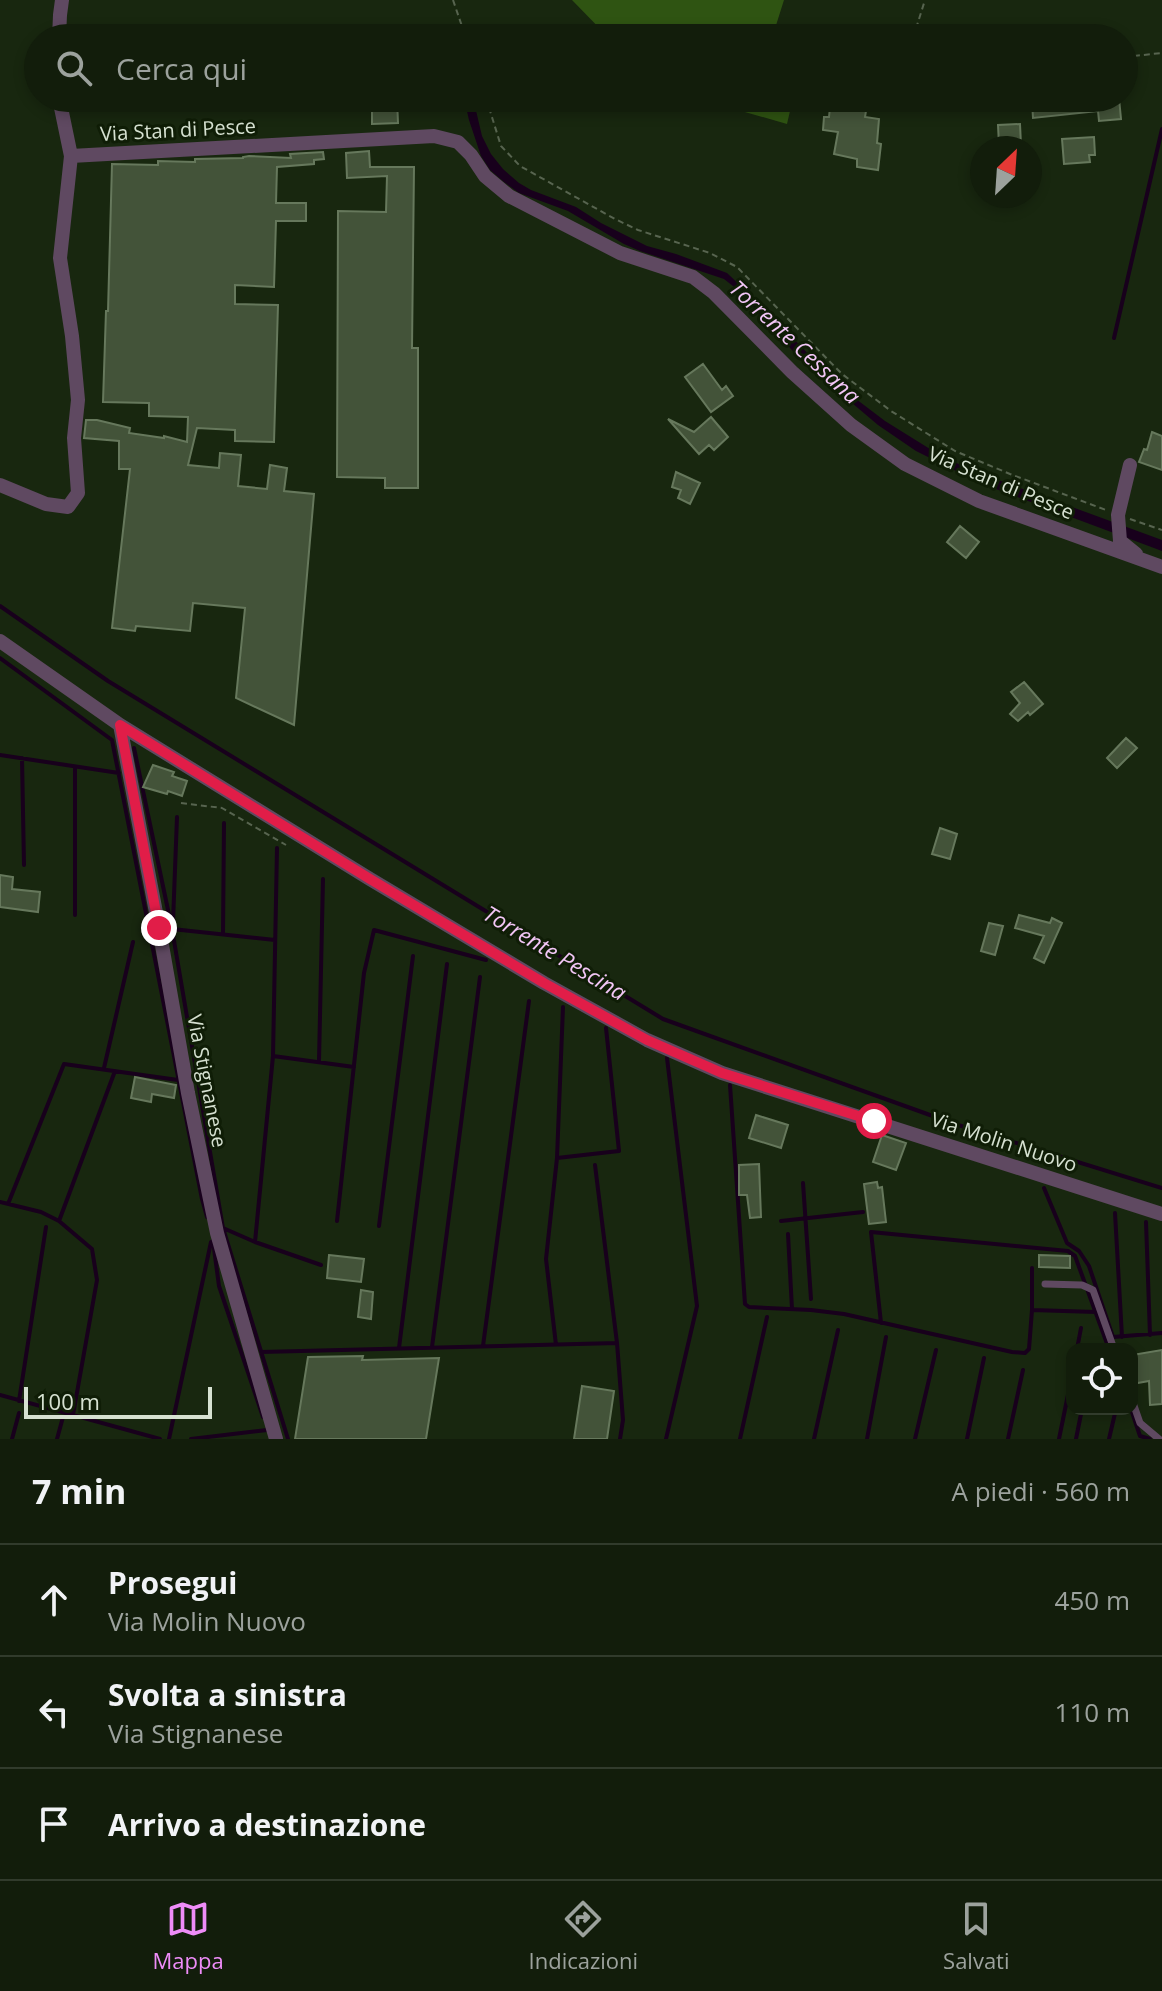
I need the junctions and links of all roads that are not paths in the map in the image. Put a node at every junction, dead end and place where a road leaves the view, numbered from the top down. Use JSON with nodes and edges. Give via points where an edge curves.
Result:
{"nodes":[{"id":1,"x":62,"y":0,"type":"edge"},
{"id":2,"x":60,"y":24,"type":"edge"},
{"id":3,"x":62,"y":112,"type":"edge"},
{"id":4,"x":71,"y":156,"type":"junction"},
{"id":5,"x":1130,"y":465,"type":"dead end"},
{"id":6,"x":0,"y":485,"type":"edge"},
{"id":7,"x":1156,"y":565,"type":"edge"},
{"id":8,"x":0,"y":641,"type":"edge"},
{"id":9,"x":120,"y":725,"type":"junction"},
{"id":10,"x":1162,"y":1214,"type":"edge"},
{"id":11,"x":1045,"y":1284,"type":"dead end"},
{"id":12,"x":1112,"y":1343,"type":"edge"},
{"id":13,"x":1137,"y":1415,"type":"edge"},
{"id":14,"x":276,"y":1439,"type":"edge"},
{"id":15,"x":1159,"y":1439,"type":"edge"}],
"edges":[{"from":1,"to":2,"type":"street"},
{"from":3,"to":4,"type":"street"},
{"from":4,"to":6,"type":"street","via":[[60,258],[78,400],[78,493],[68,507]]},
{"from":4,"to":7,"type":"street","name":"Via Stan di Pesce","via":[[434,136],[458,142],[509,196],[620,253],[693,277],[851,425],[905,464],[979,501]]},
{"from":5,"to":7,"type":"street","via":[[1118,515],[1119,538]]},
{"from":8,"to":9,"type":"street","name":"Via Molin Nuovo"},
{"from":9,"to":10,"type":"street","name":"Via Molin Nuovo","via":[[647,1040],[722,1073]]},
{"from":9,"to":14,"type":"street","name":"Via Stignanese","via":[[217,1233]]},
{"from":11,"to":12,"type":"lane","via":[[1093,1290]]},
{"from":13,"to":15,"type":"lane"}]}
